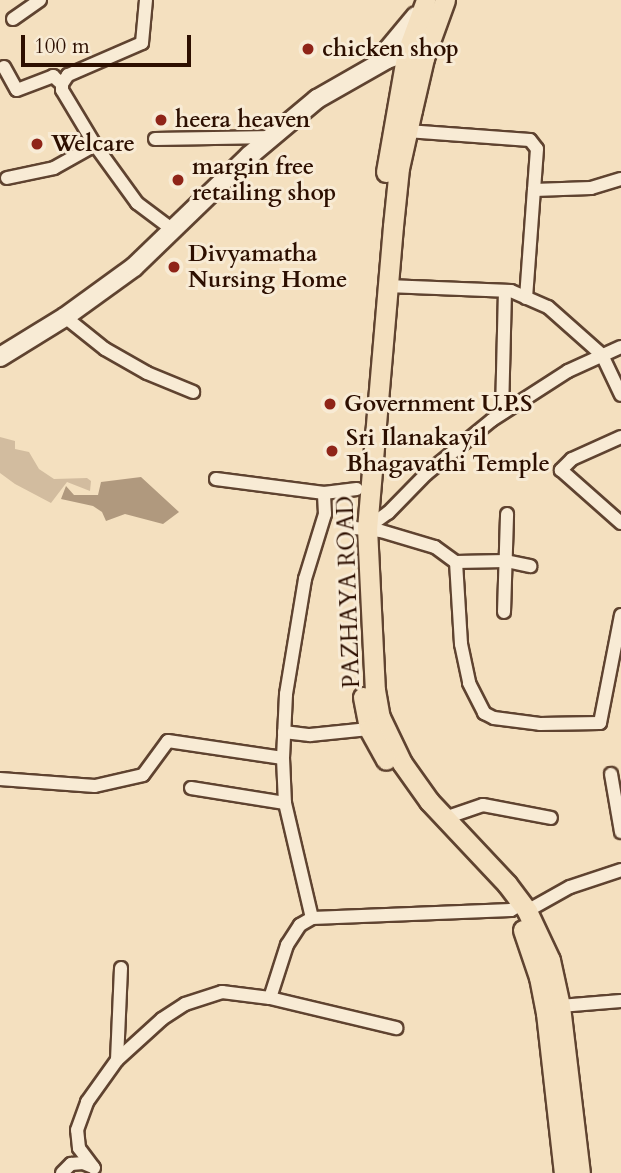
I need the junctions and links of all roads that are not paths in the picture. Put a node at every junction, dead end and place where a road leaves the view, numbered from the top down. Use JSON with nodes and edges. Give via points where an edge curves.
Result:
{"nodes":[{"id":1,"x":40,"y":0,"type":"edge"},
{"id":2,"x":146,"y":0,"type":"edge"},
{"id":3,"x":445,"y":0,"type":"edge"},
{"id":4,"x":424,"y":3,"type":"edge"},
{"id":5,"x":13,"y":19,"type":"dead end"},
{"id":6,"x":416,"y":55,"type":"junction"},
{"id":7,"x":4,"y":67,"type":"dead end"},
{"id":8,"x":370,"y":68,"type":"junction"},
{"id":9,"x":62,"y":83,"type":"junction"},
{"id":10,"x":407,"y":131,"type":"junction"},
{"id":11,"x":273,"y":137,"type":"junction"},
{"id":12,"x":155,"y":139,"type":"dead end"},
{"id":13,"x":95,"y":145,"type":"junction"},
{"id":14,"x":7,"y":178,"type":"dead end"},
{"id":15,"x":621,"y":179,"type":"edge"},
{"id":16,"x":534,"y":190,"type":"junction"},
{"id":17,"x":173,"y":230,"type":"junction"},
{"id":18,"x":387,"y":286,"type":"junction"},
{"id":19,"x":505,"y":291,"type":"junction"},
{"id":20,"x":526,"y":298,"type":"junction"},
{"id":21,"x":65,"y":317,"type":"junction"},
{"id":22,"x":621,"y":347,"type":"edge"},
{"id":23,"x":602,"y":355,"type":"junction"},
{"id":24,"x":0,"y":357,"type":"edge"},
{"id":25,"x":193,"y":391,"type":"dead end"},
{"id":26,"x":621,"y":395,"type":"edge"},
{"id":27,"x":502,"y":413,"type":"junction"},
{"id":28,"x":621,"y":437,"type":"edge"},
{"id":29,"x":216,"y":479,"type":"dead end"},
{"id":30,"x":357,"y":489,"type":"junction"},
{"id":31,"x":324,"y":493,"type":"junction"},
{"id":32,"x":507,"y":514,"type":"dead end"},
{"id":33,"x":621,"y":523,"type":"edge"},
{"id":34,"x":361,"y":528,"type":"junction"},
{"id":35,"x":506,"y":561,"type":"junction"},
{"id":36,"x":456,"y":562,"type":"junction"},
{"id":37,"x":530,"y":566,"type":"dead end"},
{"id":38,"x":504,"y":612,"type":"dead end"},
{"id":39,"x":621,"y":615,"type":"edge"},
{"id":40,"x":619,"y":634,"type":"edge"},
{"id":41,"x":369,"y":729,"type":"junction"},
{"id":42,"x":284,"y":732,"type":"junction"},
{"id":43,"x":283,"y":758,"type":"junction"},
{"id":44,"x":611,"y":774,"type":"dead end"},
{"id":45,"x":0,"y":779,"type":"edge"},
{"id":46,"x":191,"y":788,"type":"dead end"},
{"id":47,"x":285,"y":803,"type":"junction"},
{"id":48,"x":445,"y":818,"type":"junction"},
{"id":49,"x":551,"y":818,"type":"dead end"},
{"id":50,"x":621,"y":832,"type":"edge"},
{"id":51,"x":621,"y":870,"type":"edge"},
{"id":52,"x":520,"y":908,"type":"junction"},
{"id":53,"x":312,"y":918,"type":"junction"},
{"id":54,"x":121,"y":968,"type":"dead end"},
{"id":55,"x":270,"y":998,"type":"junction"},
{"id":56,"x":621,"y":1001,"type":"edge"},
{"id":57,"x":560,"y":1006,"type":"junction"},
{"id":58,"x":396,"y":1028,"type":"dead end"},
{"id":59,"x":117,"y":1060,"type":"junction"},
{"id":60,"x":96,"y":1171,"type":"edge"},
{"id":61,"x":62,"y":1173,"type":"edge"},
{"id":62,"x":564,"y":1173,"type":"edge"},
{"id":63,"x":580,"y":1173,"type":"edge"}],
"edges":[{"from":1,"to":5,"type":"street"},
{"from":2,"to":9,"type":"street","via":[[142,43],[68,75]]},
{"from":3,"to":6,"type":"main road","name":"PAZHAYA ROAD"},
{"from":4,"to":6,"type":"main road"},
{"from":4,"to":8,"type":"main road","via":[[393,47]]},
{"from":6,"to":8,"type":"main road"},
{"from":6,"to":10,"type":"main road","name":"PAZHAYA ROAD"},
{"from":6,"to":30,"type":"main road","via":[[386,170]]},
{"from":7,"to":9,"type":"street","via":[[17,90],[54,76]]},
{"from":8,"to":11,"type":"main road","via":[[317,99]]},
{"from":9,"to":13,"type":"street","via":[[68,103]]},
{"from":10,"to":16,"type":"street","via":[[530,140],[537,149]]},
{"from":10,"to":18,"type":"main road","name":"PAZHAYA ROAD"},
{"from":11,"to":12,"type":"street"},
{"from":11,"to":17,"type":"main road"},
{"from":13,"to":14,"type":"street","via":[[54,168]]},
{"from":13,"to":17,"type":"street","via":[[137,203]]},
{"from":15,"to":16,"type":"street","via":[[591,188]]},
{"from":16,"to":20,"type":"street"},
{"from":17,"to":21,"type":"main road","via":[[134,267]]},
{"from":18,"to":19,"type":"street"},
{"from":18,"to":34,"type":"main road","name":"PAZHAYA ROAD"},
{"from":19,"to":20,"type":"street"},
{"from":19,"to":27,"type":"street"},
{"from":20,"to":23,"type":"street","via":[[548,307]]},
{"from":21,"to":24,"type":"main road"},
{"from":21,"to":25,"type":"street","via":[[105,349],[147,373]]},
{"from":22,"to":23,"type":"street"},
{"from":23,"to":26,"type":"street"},
{"from":23,"to":27,"type":"street"},
{"from":27,"to":34,"type":"street","via":[[426,474],[388,513]]},
{"from":28,"to":33,"type":"street","via":[[572,459],[561,470]]},
{"from":29,"to":31,"type":"street"},
{"from":30,"to":31,"type":"street"},
{"from":30,"to":34,"type":"main road"},
{"from":31,"to":42,"type":"street","via":[[325,514],[305,579]]},
{"from":32,"to":35,"type":"street"},
{"from":34,"to":36,"type":"street","via":[[435,547]]},
{"from":34,"to":41,"type":"main road","via":[[357,632]]},
{"from":34,"to":48,"type":"main road","name":"PAZHAYA ROAD","via":[[380,717],[402,763]]},
{"from":35,"to":36,"type":"street"},
{"from":35,"to":37,"type":"street"},
{"from":35,"to":38,"type":"street"},
{"from":36,"to":40,"type":"street","via":[[461,644],[469,683],[484,713],[494,718],[552,725],[600,723]]},
{"from":39,"to":40,"type":"street"},
{"from":41,"to":42,"type":"street","via":[[310,735]]},
{"from":41,"to":52,"type":"main road","via":[[435,827]]},
{"from":42,"to":43,"type":"street"},
{"from":43,"to":45,"type":"street","via":[[168,741],[143,775],[95,786]]},
{"from":43,"to":47,"type":"street"},
{"from":44,"to":50,"type":"street"},
{"from":46,"to":47,"type":"street"},
{"from":47,"to":53,"type":"street"},
{"from":48,"to":49,"type":"street","via":[[483,805]]},
{"from":48,"to":52,"type":"main road","name":"PAZHAYA ROAD"},
{"from":51,"to":52,"type":"street"},
{"from":52,"to":53,"type":"street"},
{"from":52,"to":57,"type":"main road","name":"PAZHAYA ROAD","via":[[550,960]]},
{"from":52,"to":62,"type":"main road","via":[[539,977]]},
{"from":53,"to":55,"type":"street","via":[[300,925],[287,945]]},
{"from":54,"to":59,"type":"street"},
{"from":55,"to":58,"type":"street"},
{"from":55,"to":59,"type":"street","via":[[222,992],[185,1004]]},
{"from":56,"to":57,"type":"street"},
{"from":57,"to":63,"type":"main road","name":"PAZHAYA ROAD"},
{"from":59,"to":60,"type":"street","via":[[87,1102],[77,1130],[79,1149]]},
{"from":60,"to":61,"type":"street","via":[[83,1163],[71,1164]]}]}
